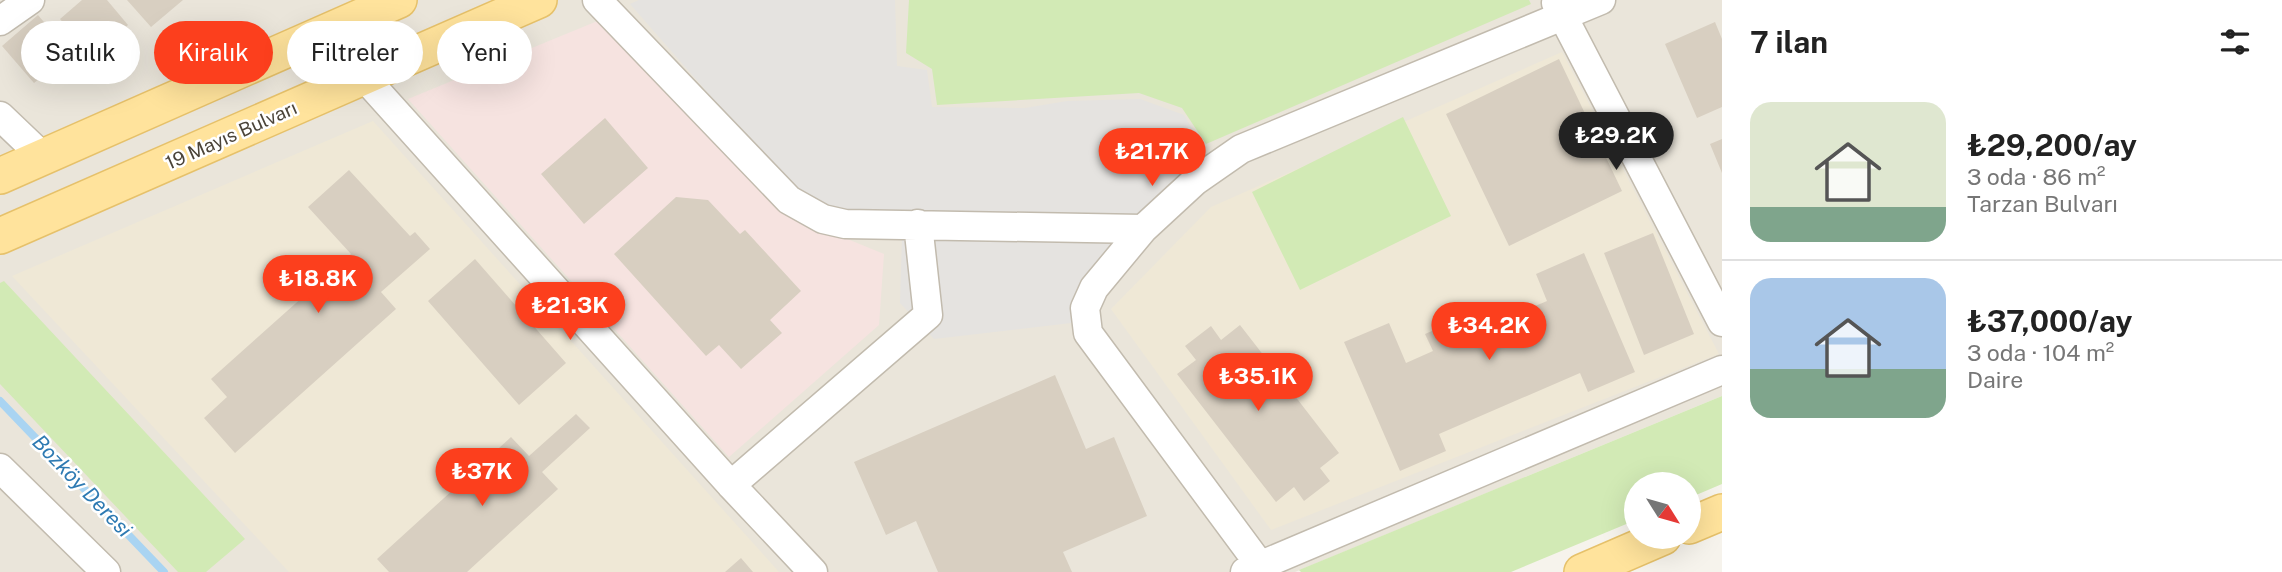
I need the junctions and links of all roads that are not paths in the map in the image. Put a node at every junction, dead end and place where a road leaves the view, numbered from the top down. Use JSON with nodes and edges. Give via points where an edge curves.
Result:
{"nodes":[{"id":1,"x":30,"y":0,"type":"edge"},
{"id":2,"x":399,"y":0,"type":"edge"},
{"id":3,"x":539,"y":0,"type":"edge"},
{"id":4,"x":597,"y":0,"type":"edge"},
{"id":5,"x":1601,"y":0,"type":"edge"},
{"id":6,"x":1559,"y":9,"type":"edge"},
{"id":7,"x":0,"y":21,"type":"edge"},
{"id":8,"x":423,"y":51,"type":"edge"},
{"id":9,"x":348,"y":84,"type":"edge"},
{"id":10,"x":370,"y":84,"type":"edge"},
{"id":11,"x":0,"y":116,"type":"edge"},
{"id":12,"x":43,"y":157,"type":"junction"},
{"id":13,"x":0,"y":176,"type":"edge"},
{"id":14,"x":918,"y":224,"type":"junction"},
{"id":15,"x":1143,"y":229,"type":"junction"},
{"id":16,"x":0,"y":236,"type":"edge"},
{"id":17,"x":1722,"y":322,"type":"edge"},
{"id":18,"x":1722,"y":370,"type":"edge"},
{"id":19,"x":0,"y":468,"type":"edge"},
{"id":20,"x":731,"y":485,"type":"junction"},
{"id":21,"x":1722,"y":512,"type":"edge"},
{"id":22,"x":1701,"y":521,"type":"edge"},
{"id":23,"x":1633,"y":550,"type":"edge"},
{"id":24,"x":1257,"y":570,"type":"edge"},
{"id":25,"x":106,"y":572,"type":"edge"},
{"id":26,"x":813,"y":572,"type":"edge"},
{"id":27,"x":1582,"y":572,"type":"edge"}],
"edges":[{"from":1,"to":7,"type":"street"},
{"from":2,"to":12,"type":"main road"},
{"from":3,"to":8,"type":"main road","name":"19 Mayıs Bulvarı"},
{"from":4,"to":14,"type":"street","via":[[789,200],[823,219],[845,224]]},
{"from":5,"to":6,"type":"street"},
{"from":6,"to":15,"type":"street","via":[[1241,149],[1195,181]]},
{"from":6,"to":17,"type":"street"},
{"from":9,"to":16,"type":"main road","name":"19 Mayıs Bulvarı"},
{"from":10,"to":20,"type":"street"},
{"from":11,"to":12,"type":"street"},
{"from":12,"to":13,"type":"main road"},
{"from":14,"to":15,"type":"street"},
{"from":14,"to":20,"type":"street","via":[[928,315]]},
{"from":15,"to":24,"type":"street","via":[[1094,288],[1085,308],[1088,333]]},
{"from":18,"to":24,"type":"street"},
{"from":19,"to":25,"type":"street"},
{"from":20,"to":26,"type":"street"},
{"from":21,"to":22,"type":"main road"},
{"from":23,"to":27,"type":"main road"}]}
